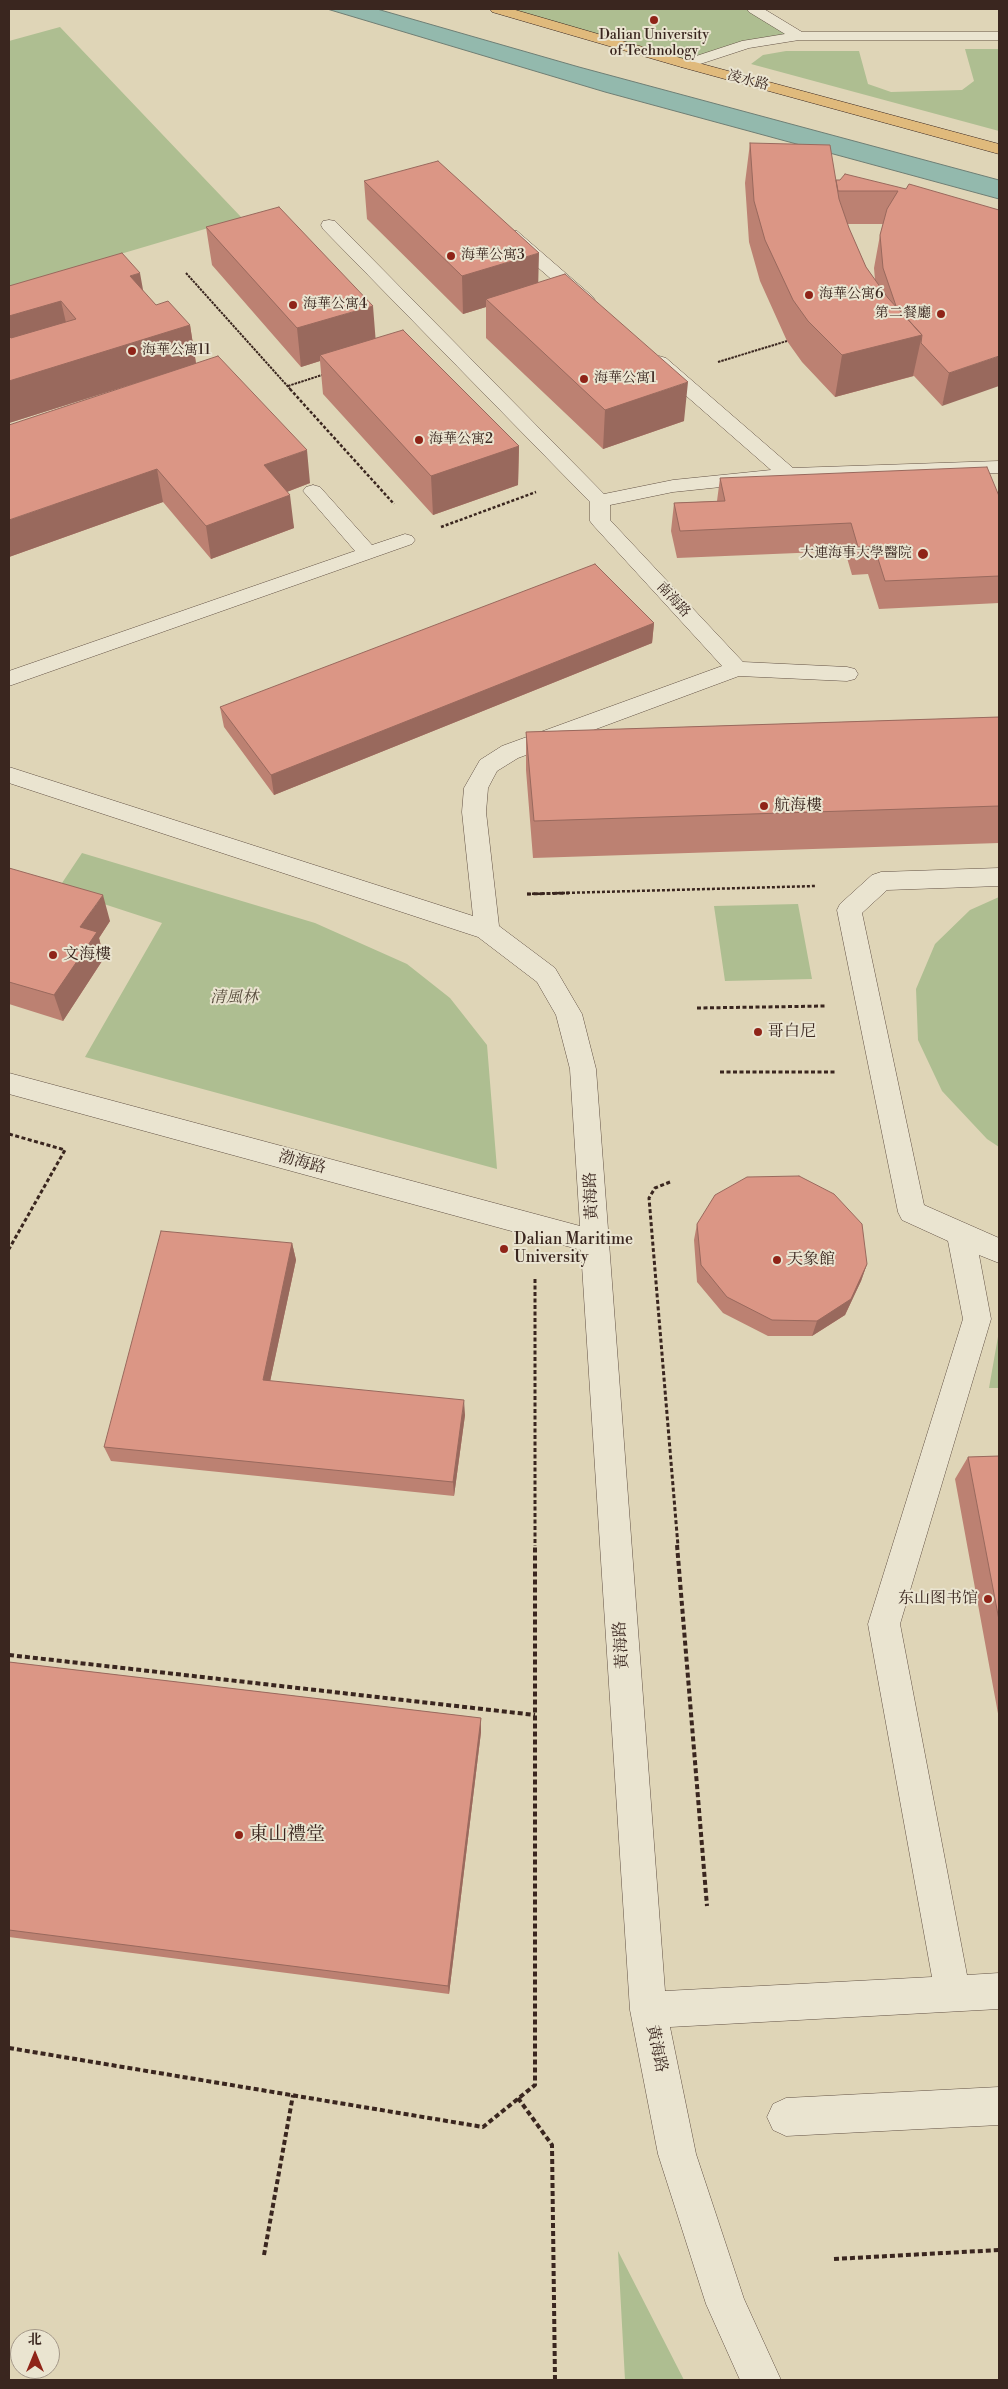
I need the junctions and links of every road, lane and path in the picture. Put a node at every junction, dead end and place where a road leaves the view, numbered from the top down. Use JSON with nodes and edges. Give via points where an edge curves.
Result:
{"nodes":[{"id":1,"x":498,"y":9,"type":"edge"},
{"id":2,"x":754,"y":9,"type":"edge"},
{"id":3,"x":999,"y":17,"type":"edge"},
{"id":4,"x":799,"y":36,"type":"junction"},
{"id":5,"x":996,"y":36,"type":"edge"},
{"id":6,"x":686,"y":64,"type":"junction"},
{"id":7,"x":999,"y":149,"type":"edge"},
{"id":8,"x":329,"y":225,"type":"dead end"},
{"id":9,"x":501,"y":227,"type":"edge"},
{"id":10,"x":186,"y":273,"type":"dead end"},
{"id":11,"x":598,"y":311,"type":"edge"},
{"id":12,"x":787,"y":341,"type":"edge"},
{"id":13,"x":644,"y":350,"type":"edge"},
{"id":14,"x":674,"y":375,"type":"junction"},
{"id":15,"x":999,"y":467,"type":"edge"},
{"id":16,"x":788,"y":474,"type":"junction"},
{"id":17,"x":576,"y":477,"type":"junction"},
{"id":18,"x":313,"y":491,"type":"dead end"},
{"id":19,"x":600,"y":501,"type":"junction"},
{"id":20,"x":395,"y":504,"type":"dead end"},
{"id":21,"x":440,"y":528,"type":"dead end"},
{"id":22,"x":404,"y":540,"type":"dead end"},
{"id":23,"x":368,"y":553,"type":"junction"},
{"id":24,"x":736,"y":670,"type":"junction"},
{"id":25,"x":847,"y":674,"type":"dead end"},
{"id":26,"x":9,"y":679,"type":"edge"},
{"id":27,"x":9,"y":775,"type":"edge"},
{"id":28,"x":999,"y":877,"type":"edge"},
{"id":29,"x":813,"y":886,"type":"dead end"},
{"id":30,"x":524,"y":894,"type":"dead end"},
{"id":31,"x":487,"y":930,"type":"junction"},
{"id":32,"x":869,"y":1006,"type":"junction"},
{"id":33,"x":697,"y":1008,"type":"dead end"},
{"id":34,"x":720,"y":1072,"type":"dead end"},
{"id":35,"x":883,"y":1072,"type":"junction"},
{"id":36,"x":9,"y":1084,"type":"edge"},
{"id":37,"x":9,"y":1134,"type":"edge"},
{"id":38,"x":670,"y":1182,"type":"dead end"},
{"id":39,"x":960,"y":1234,"type":"junction"},
{"id":40,"x":594,"y":1242,"type":"junction"},
{"id":41,"x":9,"y":1249,"type":"edge"},
{"id":42,"x":999,"y":1251,"type":"edge"},
{"id":43,"x":534,"y":1279,"type":"dead end"},
{"id":44,"x":9,"y":1654,"type":"edge"},
{"id":45,"x":535,"y":1714,"type":"junction"},
{"id":46,"x":707,"y":1906,"type":"dead end"},
{"id":47,"x":999,"y":1992,"type":"edge"},
{"id":48,"x":952,"y":1994,"type":"junction"},
{"id":49,"x":648,"y":2010,"type":"junction"},
{"id":50,"x":9,"y":2048,"type":"edge"},
{"id":51,"x":293,"y":2095,"type":"junction"},
{"id":52,"x":518,"y":2098,"type":"junction"},
{"id":53,"x":999,"y":2106,"type":"edge"},
{"id":54,"x":786,"y":2117,"type":"dead end"},
{"id":55,"x":999,"y":2250,"type":"edge"},
{"id":56,"x":264,"y":2256,"type":"dead end"},
{"id":57,"x":834,"y":2259,"type":"dead end"},
{"id":58,"x":555,"y":2380,"type":"edge"},
{"id":59,"x":761,"y":2380,"type":"edge"}],
"edges":[{"from":1,"to":6,"type":"main road","name":"凌水路"},
{"from":2,"to":4,"type":"street"},
{"from":3,"to":5,"type":"street"},
{"from":4,"to":5,"type":"street"},
{"from":4,"to":6,"type":"street","via":[[747,44]]},
{"from":6,"to":7,"type":"main road","name":"凌水路"},
{"from":8,"to":17,"type":"street"},
{"from":9,"to":11,"type":"street"},
{"from":10,"to":20,"type":"path"},
{"from":12,"to":14,"type":"path"},
{"from":13,"to":14,"type":"street"},
{"from":14,"to":16,"type":"street"},
{"from":15,"to":16,"type":"street"},
{"from":16,"to":19,"type":"street","via":[[672,486]]},
{"from":17,"to":19,"type":"street"},
{"from":17,"to":21,"type":"path"},
{"from":18,"to":23,"type":"street"},
{"from":19,"to":24,"type":"street","name":"南海路","via":[[600,521]]},
{"from":22,"to":23,"type":"street"},
{"from":23,"to":26,"type":"street"},
{"from":24,"to":25,"type":"street"},
{"from":24,"to":31,"type":"street","via":[[510,752],[488,766],[476,788],[474,812]]},
{"from":27,"to":31,"type":"street","name":"黃海路"},
{"from":28,"to":32,"type":"street","via":[[881,880],[849,910]]},
{"from":29,"to":30,"type":"path"},
{"from":31,"to":40,"type":"street","name":"黃海路","via":[[546,975],[570,1014],[583,1069]]},
{"from":32,"to":33,"type":"path"},
{"from":32,"to":35,"type":"street"},
{"from":34,"to":35,"type":"path"},
{"from":35,"to":39,"type":"street","via":[[912,1212]]},
{"from":36,"to":40,"type":"street","name":"渤海路"},
{"from":37,"to":41,"type":"path","via":[[65,1150]]},
{"from":38,"to":46,"type":"path","via":[[655,1188],[649,1198]]},
{"from":39,"to":42,"type":"street"},
{"from":39,"to":48,"type":"street","via":[[977,1319],[884,1624]]},
{"from":40,"to":49,"type":"street","name":"黃海路"},
{"from":43,"to":45,"type":"path"},
{"from":44,"to":45,"type":"path"},
{"from":45,"to":52,"type":"path","via":[[535,2085]]},
{"from":47,"to":48,"type":"street"},
{"from":48,"to":49,"type":"street"},
{"from":49,"to":59,"type":"street","name":"黃海路","via":[[677,2154],[726,2304]]},
{"from":50,"to":51,"type":"path"},
{"from":51,"to":52,"type":"path","via":[[483,2127]]},
{"from":51,"to":56,"type":"path"},
{"from":52,"to":58,"type":"path","via":[[552,2145]]},
{"from":53,"to":54,"type":"street"},
{"from":55,"to":57,"type":"path"}]}
